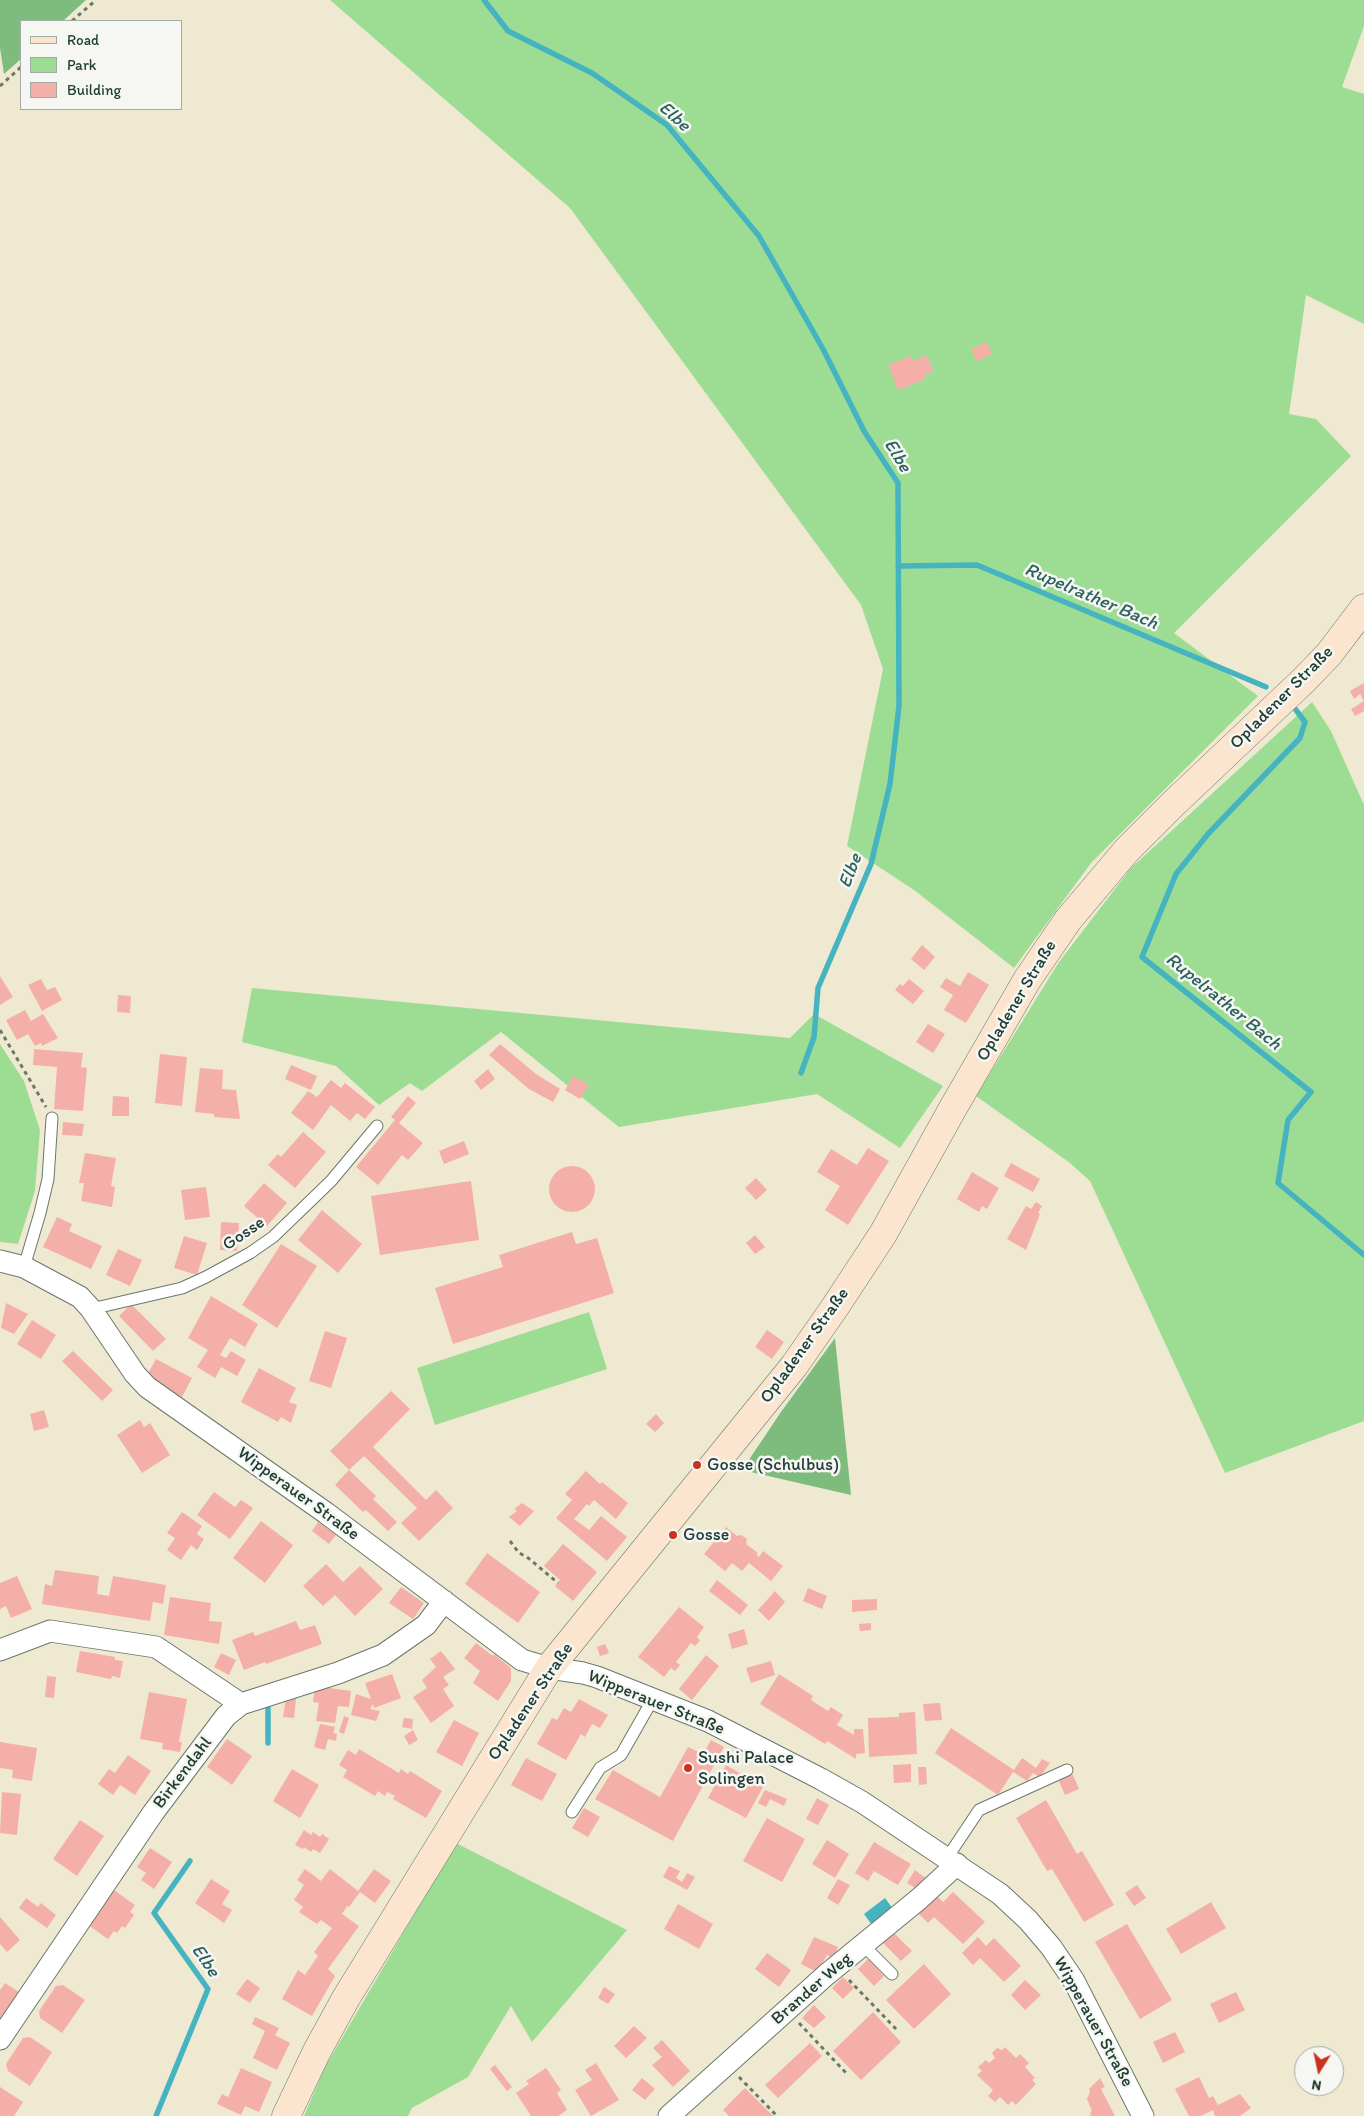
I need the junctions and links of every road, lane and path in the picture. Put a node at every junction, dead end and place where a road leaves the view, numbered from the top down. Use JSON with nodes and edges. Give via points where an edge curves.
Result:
{"nodes":[{"id":1,"x":96,"y":0,"type":"edge"},
{"id":2,"x":73,"y":20,"type":"edge"},
{"id":3,"x":20,"y":68,"type":"edge"},
{"id":4,"x":0,"y":86,"type":"edge"},
{"id":5,"x":1362,"y":617,"type":"edge"},
{"id":6,"x":0,"y":1030,"type":"edge"},
{"id":7,"x":52,"y":1118,"type":"joint"},
{"id":8,"x":377,"y":1126,"type":"dead end"},
{"id":9,"x":0,"y":1261,"type":"edge"},
{"id":10,"x":24,"y":1267,"type":"junction"},
{"id":11,"x":91,"y":1309,"type":"junction"},
{"id":12,"x":510,"y":1542,"type":"dead end"},
{"id":13,"x":558,"y":1583,"type":"dead end"},
{"id":14,"x":444,"y":1601,"type":"junction"},
{"id":15,"x":0,"y":1650,"type":"edge"},
{"id":16,"x":549,"y":1668,"type":"junction"},
{"id":17,"x":653,"y":1699,"type":"junction"},
{"id":18,"x":242,"y":1704,"type":"junction"},
{"id":19,"x":1067,"y":1770,"type":"dead end"},
{"id":20,"x":572,"y":1812,"type":"dead end"},
{"id":21,"x":952,"y":1861,"type":"junction"},
{"id":22,"x":863,"y":1945,"type":"junction"},
{"id":23,"x":836,"y":1967,"type":"junction"},
{"id":24,"x":892,"y":1974,"type":"dead end"},
{"id":25,"x":787,"y":2010,"type":"junction"},
{"id":26,"x":897,"y":2030,"type":"dead end"},
{"id":27,"x":0,"y":2039,"type":"edge"},
{"id":28,"x":727,"y":2064,"type":"junction"},
{"id":29,"x":848,"y":2075,"type":"dead end"},
{"id":30,"x":286,"y":2116,"type":"edge"},
{"id":31,"x":669,"y":2116,"type":"edge"},
{"id":32,"x":777,"y":2116,"type":"edge"},
{"id":33,"x":1143,"y":2116,"type":"edge"}],
"edges":[{"from":1,"to":2,"type":"path"},
{"from":3,"to":4,"type":"path"},
{"from":5,"to":16,"type":"main road","name":"Opladener Straße","via":[[1304,680],[1127,850],[1068,920],[1024,986],[883,1234],[835,1307],[787,1374]]},
{"from":6,"to":7,"type":"path"},
{"from":7,"to":10,"type":"lane","via":[[48,1179]]},
{"from":8,"to":11,"type":"lane","name":"Gosse","via":[[331,1181],[273,1237],[250,1253],[182,1288]]},
{"from":9,"to":10,"type":"street","name":"Wipperauer Straße"},
{"from":10,"to":11,"type":"street","name":"Wipperauer Straße","via":[[73,1292]]},
{"from":11,"to":14,"type":"street","name":"Wipperauer Straße","via":[[134,1374],[146,1386]]},
{"from":12,"to":13,"type":"path","via":[[519,1553]]},
{"from":14,"to":16,"type":"street","name":"Wipperauer Straße","via":[[522,1660]]},
{"from":14,"to":18,"type":"street","name":"Birkendahl","via":[[426,1625],[383,1655]]},
{"from":15,"to":18,"type":"street","via":[[50,1630],[156,1647]]},
{"from":16,"to":17,"type":"street","name":"Wipperauer Straße","via":[[583,1673]]},
{"from":16,"to":30,"type":"main road","name":"Opladener Straße","via":[[346,1998]]},
{"from":17,"to":20,"type":"lane","via":[[621,1755],[600,1768]]},
{"from":17,"to":21,"type":"street","name":"Wipperauer Straße","via":[[708,1721],[821,1779]]},
{"from":18,"to":27,"type":"street","name":"Birkendahl","via":[[226,1716],[153,1813]]},
{"from":19,"to":21,"type":"lane","via":[[979,1810]]},
{"from":21,"to":22,"type":"street","name":"Brander Weg"},
{"from":21,"to":33,"type":"street","name":"Wipperauer Straße","via":[[1000,1894],[1051,1946],[1092,2014]]},
{"from":22,"to":23,"type":"street","name":"Brander Weg"},
{"from":22,"to":24,"type":"lane"},
{"from":23,"to":25,"type":"street","name":"Brander Weg"},
{"from":23,"to":26,"type":"path"},
{"from":25,"to":28,"type":"street","name":"Brander Weg"},
{"from":25,"to":29,"type":"path"},
{"from":28,"to":31,"type":"street","name":"Brander Weg"},
{"from":28,"to":32,"type":"path"}]}
